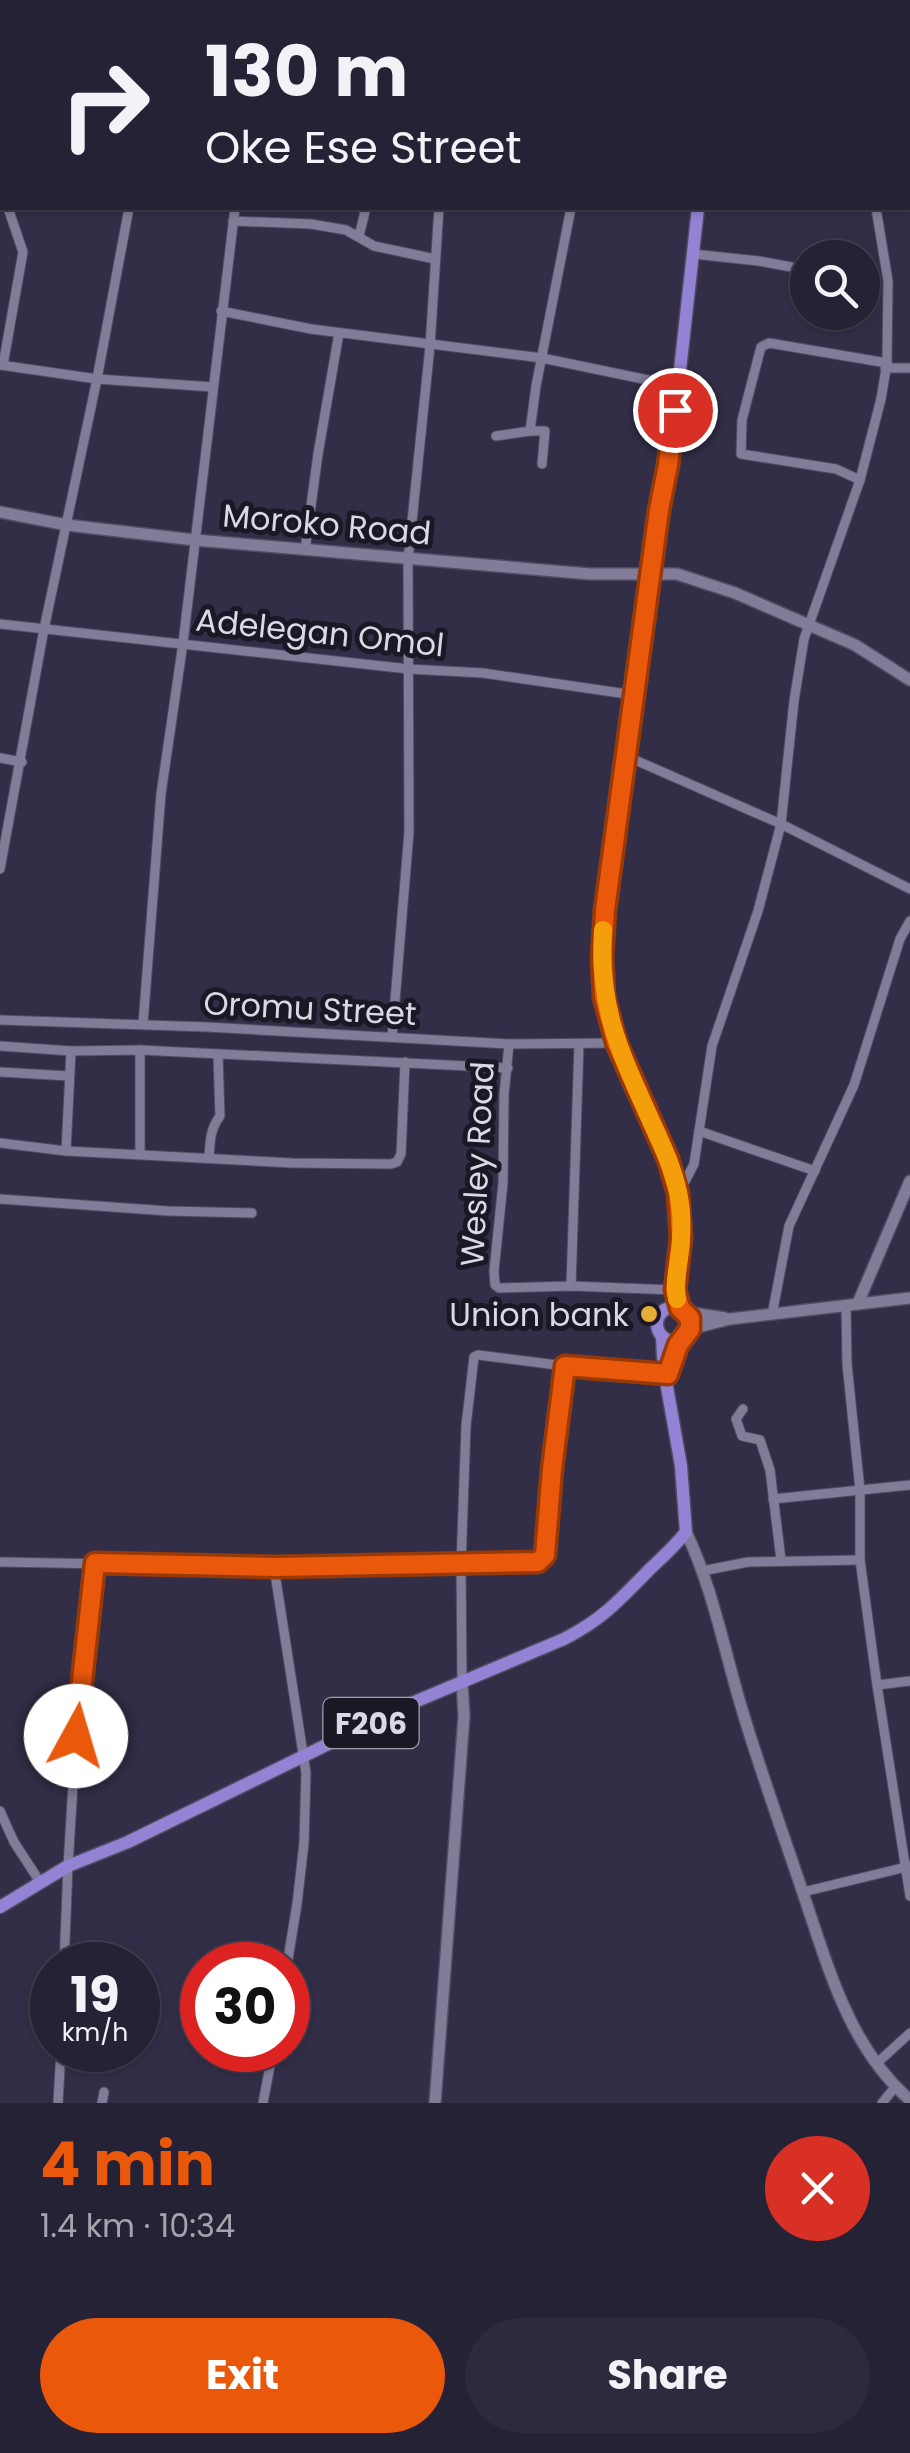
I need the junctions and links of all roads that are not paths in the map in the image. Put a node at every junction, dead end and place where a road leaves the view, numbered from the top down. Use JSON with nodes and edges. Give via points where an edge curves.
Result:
{"nodes":[{"id":1,"x":9,"y":210,"type":"edge"},
{"id":2,"x":128,"y":210,"type":"edge"},
{"id":3,"x":235,"y":210,"type":"edge"},
{"id":4,"x":363,"y":210,"type":"edge"},
{"id":5,"x":440,"y":210,"type":"edge"},
{"id":6,"x":572,"y":210,"type":"edge"},
{"id":7,"x":698,"y":210,"type":"edge"},
{"id":8,"x":876,"y":210,"type":"edge"},
{"id":9,"x":234,"y":221,"type":"junction"},
{"id":10,"x":359,"y":236,"type":"junction"},
{"id":11,"x":693,"y":254,"type":"junction"},
{"id":12,"x":436,"y":260,"type":"junction"},
{"id":13,"x":790,"y":267,"type":"edge"},
{"id":14,"x":222,"y":311,"type":"junction"},
{"id":15,"x":339,"y":332,"type":"junction"},
{"id":16,"x":430,"y":346,"type":"junction"},
{"id":17,"x":542,"y":358,"type":"junction"},
{"id":18,"x":2,"y":365,"type":"edge"},
{"id":19,"x":886,"y":366,"type":"junction"},
{"id":20,"x":910,"y":368,"type":"edge"},
{"id":21,"x":97,"y":379,"type":"junction"},
{"id":22,"x":678,"y":386,"type":"junction"},
{"id":23,"x":212,"y":387,"type":"junction"},
{"id":24,"x":530,"y":431,"type":"junction"},
{"id":25,"x":496,"y":436,"type":"dead end"},
{"id":26,"x":542,"y":464,"type":"dead end"},
{"id":27,"x":860,"y":480,"type":"junction"},
{"id":28,"x":0,"y":512,"type":"edge"},
{"id":29,"x":67,"y":525,"type":"junction"},
{"id":30,"x":195,"y":540,"type":"junction"},
{"id":31,"x":306,"y":550,"type":"junction"},
{"id":32,"x":408,"y":560,"type":"junction"},
{"id":33,"x":651,"y":574,"type":"junction"},
{"id":34,"x":0,"y":624,"type":"edge"},
{"id":35,"x":810,"y":625,"type":"junction"},
{"id":36,"x":44,"y":629,"type":"junction"},
{"id":37,"x":183,"y":643,"type":"junction"},
{"id":38,"x":409,"y":669,"type":"junction"},
{"id":39,"x":910,"y":680,"type":"edge"},
{"id":40,"x":634,"y":696,"type":"junction"},
{"id":41,"x":626,"y":756,"type":"junction"},
{"id":42,"x":0,"y":758,"type":"edge"},
{"id":43,"x":22,"y":762,"type":"junction"},
{"id":44,"x":781,"y":824,"type":"junction"},
{"id":45,"x":2,"y":853,"type":"edge"},
{"id":46,"x":0,"y":869,"type":"edge"},
{"id":47,"x":910,"y":890,"type":"edge"},
{"id":48,"x":910,"y":921,"type":"edge"},
{"id":49,"x":0,"y":1020,"type":"edge"},
{"id":50,"x":143,"y":1024,"type":"junction"},
{"id":51,"x":392,"y":1037,"type":"junction"},
{"id":52,"x":616,"y":1042,"type":"junction"},
{"id":53,"x":509,"y":1044,"type":"junction"},
{"id":54,"x":579,"y":1044,"type":"junction"},
{"id":55,"x":0,"y":1046,"type":"edge"},
{"id":56,"x":140,"y":1050,"type":"junction"},
{"id":57,"x":71,"y":1051,"type":"junction"},
{"id":58,"x":218,"y":1055,"type":"junction"},
{"id":59,"x":405,"y":1062,"type":"junction"},
{"id":60,"x":508,"y":1068,"type":"junction"},
{"id":61,"x":0,"y":1072,"type":"edge"},
{"id":62,"x":69,"y":1076,"type":"junction"},
{"id":63,"x":700,"y":1132,"type":"junction"},
{"id":64,"x":0,"y":1143,"type":"edge"},
{"id":65,"x":66,"y":1151,"type":"junction"},
{"id":66,"x":140,"y":1154,"type":"junction"},
{"id":67,"x":209,"y":1158,"type":"junction"},
{"id":68,"x":815,"y":1171,"type":"junction"},
{"id":69,"x":910,"y":1181,"type":"edge"},
{"id":70,"x":678,"y":1193,"type":"junction"},
{"id":71,"x":0,"y":1199,"type":"edge"},
{"id":72,"x":252,"y":1213,"type":"dead end"},
{"id":73,"x":571,"y":1286,"type":"junction"},
{"id":74,"x":675,"y":1290,"type":"junction"},
{"id":75,"x":910,"y":1298,"type":"edge"},
{"id":76,"x":852,"y":1304,"type":"junction"},
{"id":77,"x":683,"y":1310,"type":"junction"},
{"id":78,"x":662,"y":1312,"type":"junction"},
{"id":79,"x":772,"y":1315,"type":"junction"},
{"id":80,"x":730,"y":1319,"type":"junction"},
{"id":81,"x":686,"y":1334,"type":"junction"},
{"id":82,"x":662,"y":1336,"type":"junction"},
{"id":83,"x":565,"y":1366,"type":"junction"},
{"id":84,"x":668,"y":1372,"type":"junction"},
{"id":85,"x":743,"y":1409,"type":"dead end"},
{"id":86,"x":910,"y":1485,"type":"edge"},
{"id":87,"x":860,"y":1490,"type":"junction"},
{"id":88,"x":773,"y":1499,"type":"junction"},
{"id":89,"x":686,"y":1532,"type":"junction"},
{"id":90,"x":781,"y":1560,"type":"junction"},
{"id":91,"x":860,"y":1560,"type":"junction"},
{"id":92,"x":0,"y":1562,"type":"edge"},
{"id":93,"x":95,"y":1563,"type":"junction"},
{"id":94,"x":461,"y":1565,"type":"junction"},
{"id":95,"x":274,"y":1567,"type":"junction"},
{"id":96,"x":702,"y":1571,"type":"junction"},
{"id":97,"x":462,"y":1680,"type":"junction"},
{"id":98,"x":910,"y":1681,"type":"edge"},
{"id":99,"x":877,"y":1685,"type":"junction"},
{"id":100,"x":304,"y":1755,"type":"junction"},
{"id":101,"x":0,"y":1812,"type":"edge"},
{"id":102,"x":68,"y":1866,"type":"junction"},
{"id":103,"x":907,"y":1866,"type":"edge"},
{"id":104,"x":38,"y":1884,"type":"junction"},
{"id":105,"x":802,"y":1892,"type":"junction"},
{"id":106,"x":910,"y":1896,"type":"edge"},
{"id":107,"x":6,"y":1903,"type":"edge"},
{"id":108,"x":65,"y":1942,"type":"edge"},
{"id":109,"x":291,"y":1942,"type":"edge"},
{"id":110,"x":910,"y":2033,"type":"edge"},
{"id":111,"x":876,"y":2064,"type":"junction"},
{"id":112,"x":59,"y":2072,"type":"edge"},
{"id":113,"x":269,"y":2072,"type":"edge"},
{"id":114,"x":894,"y":2087,"type":"junction"},
{"id":115,"x":910,"y":2100,"type":"edge"},
{"id":116,"x":58,"y":2103,"type":"edge"},
{"id":117,"x":263,"y":2103,"type":"edge"},
{"id":118,"x":435,"y":2103,"type":"edge"},
{"id":119,"x":882,"y":2103,"type":"edge"}],
"edges":[{"from":1,"to":18,"type":"street","via":[[23,252]]},
{"from":2,"to":21,"type":"street"},
{"from":3,"to":9,"type":"street"},
{"from":4,"to":10,"type":"street"},
{"from":5,"to":12,"type":"street"},
{"from":6,"to":17,"type":"street"},
{"from":7,"to":11,"type":"main road"},
{"from":8,"to":19,"type":"street","via":[[888,281]]},
{"from":9,"to":10,"type":"street","via":[[312,224]]},
{"from":9,"to":14,"type":"street"},
{"from":10,"to":12,"type":"street","via":[[374,246]]},
{"from":11,"to":13,"type":"street"},
{"from":11,"to":22,"type":"main road"},
{"from":12,"to":16,"type":"street"},
{"from":14,"to":15,"type":"street"},
{"from":14,"to":23,"type":"street"},
{"from":15,"to":16,"type":"street"},
{"from":15,"to":31,"type":"street"},
{"from":16,"to":17,"type":"street"},
{"from":16,"to":32,"type":"street"},
{"from":17,"to":22,"type":"street"},
{"from":17,"to":24,"type":"street"},
{"from":18,"to":21,"type":"street"},
{"from":19,"to":20,"type":"street"},
{"from":19,"to":27,"type":"street"},
{"from":19,"to":27,"type":"street","via":[[764,344],[742,420],[741,454],[836,469]]},
{"from":21,"to":23,"type":"street"},
{"from":21,"to":29,"type":"street"},
{"from":22,"to":33,"type":"main road"},
{"from":23,"to":30,"type":"street"},
{"from":24,"to":25,"type":"street"},
{"from":24,"to":26,"type":"street","via":[[545,431]]},
{"from":27,"to":35,"type":"street"},
{"from":28,"to":29,"type":"street","name":"Moroko Road"},
{"from":29,"to":30,"type":"street","name":"Moroko Road"},
{"from":29,"to":36,"type":"street"},
{"from":30,"to":31,"type":"street","name":"Moroko Road"},
{"from":30,"to":37,"type":"street"},
{"from":31,"to":32,"type":"street","name":"Moroko Road"},
{"from":32,"to":33,"type":"street","name":"Moroko Road"},
{"from":32,"to":38,"type":"street"},
{"from":33,"to":35,"type":"street","name":"Moroko Road","via":[[700,580]]},
{"from":33,"to":40,"type":"main road"},
{"from":34,"to":36,"type":"street","name":"Adelegan Omol"},
{"from":35,"to":39,"type":"street","name":"Moroko Road"},
{"from":35,"to":44,"type":"street","via":[[801,652]]},
{"from":36,"to":37,"type":"street","name":"Adelegan Omol"},
{"from":36,"to":43,"type":"street"},
{"from":37,"to":38,"type":"street","name":"Adelegan Omol"},
{"from":37,"to":50,"type":"street","via":[[161,794]]},
{"from":38,"to":40,"type":"street","name":"Adelegan Omol"},
{"from":38,"to":51,"type":"street","via":[[409,832]]},
{"from":40,"to":41,"type":"main road"},
{"from":41,"to":44,"type":"street"},
{"from":41,"to":52,"type":"main road","via":[[602,977]]},
{"from":42,"to":43,"type":"street"},
{"from":43,"to":45,"type":"street"},
{"from":44,"to":47,"type":"street"},
{"from":44,"to":63,"type":"street","via":[[712,1046]]},
{"from":45,"to":46,"type":"street"},
{"from":48,"to":68,"type":"street","via":[[854,1085]]},
{"from":49,"to":50,"type":"street","name":"Oromu Street"},
{"from":50,"to":51,"type":"street","name":"Oromu Street"},
{"from":51,"to":53,"type":"street","name":"Oromu Street"},
{"from":52,"to":54,"type":"street","name":"Oromu Street"},
{"from":52,"to":70,"type":"main road"},
{"from":53,"to":54,"type":"street","name":"Oromu Street"},
{"from":53,"to":60,"type":"street","name":"Wesley Road"},
{"from":54,"to":73,"type":"street"},
{"from":55,"to":57,"type":"street"},
{"from":56,"to":57,"type":"street"},
{"from":56,"to":58,"type":"street"},
{"from":56,"to":66,"type":"street"},
{"from":57,"to":62,"type":"street"},
{"from":58,"to":59,"type":"street"},
{"from":58,"to":67,"type":"street","via":[[220,1116]]},
{"from":59,"to":60,"type":"street"},
{"from":59,"to":67,"type":"street","via":[[397,1162]]},
{"from":60,"to":73,"type":"street","name":"Wesley Road","via":[[495,1284]]},
{"from":61,"to":62,"type":"street"},
{"from":62,"to":65,"type":"street"},
{"from":63,"to":68,"type":"street"},
{"from":63,"to":70,"type":"street","via":[[694,1164]]},
{"from":64,"to":65,"type":"street"},
{"from":65,"to":66,"type":"street"},
{"from":66,"to":67,"type":"street"},
{"from":68,"to":79,"type":"street","via":[[789,1226]]},
{"from":69,"to":76,"type":"street"},
{"from":70,"to":74,"type":"main road"},
{"from":71,"to":72,"type":"street"},
{"from":73,"to":74,"type":"street","name":"Wesley Road"},
{"from":74,"to":77,"type":"main road"},
{"from":74,"to":78,"type":"main road"},
{"from":75,"to":76,"type":"street"},
{"from":76,"to":79,"type":"street"},
{"from":76,"to":87,"type":"street","via":[[847,1364]]},
{"from":77,"to":78,"type":"main road"},
{"from":77,"to":80,"type":"street"},
{"from":77,"to":81,"type":"main road","via":[[691,1322]]},
{"from":78,"to":82,"type":"main road"},
{"from":79,"to":80,"type":"street"},
{"from":80,"to":81,"type":"street"},
{"from":81,"to":82,"type":"main road","via":[[673,1341]]},
{"from":81,"to":84,"type":"main road"},
{"from":82,"to":84,"type":"main road"},
{"from":83,"to":84,"type":"street"},
{"from":83,"to":94,"type":"street","via":[[545,1555],[538,1562]]},
{"from":83,"to":94,"type":"street","via":[[478,1354],[472,1361]]},
{"from":84,"to":89,"type":"main road"},
{"from":85,"to":88,"type":"street","via":[[736,1420],[742,1436],[764,1447]]},
{"from":86,"to":87,"type":"street"},
{"from":87,"to":88,"type":"street"},
{"from":87,"to":91,"type":"street"},
{"from":88,"to":90,"type":"street"},
{"from":89,"to":96,"type":"street"},
{"from":89,"to":97,"type":"main road","number":"F206","via":[[585,1628]]},
{"from":90,"to":91,"type":"street"},
{"from":90,"to":96,"type":"street"},
{"from":91,"to":99,"type":"street"},
{"from":92,"to":93,"type":"street"},
{"from":93,"to":95,"type":"street"},
{"from":93,"to":102,"type":"street"},
{"from":94,"to":95,"type":"street"},
{"from":94,"to":97,"type":"street"},
{"from":95,"to":100,"type":"street"},
{"from":96,"to":105,"type":"street"},
{"from":97,"to":100,"type":"main road","number":"F206"},
{"from":97,"to":118,"type":"street"},
{"from":98,"to":99,"type":"street"},
{"from":99,"to":103,"type":"street"},
{"from":100,"to":102,"type":"main road","number":"F206"},
{"from":100,"to":109,"type":"street","via":[[306,1808]]},
{"from":101,"to":104,"type":"street"},
{"from":102,"to":104,"type":"main road","number":"F206"},
{"from":102,"to":108,"type":"street"},
{"from":103,"to":105,"type":"street"},
{"from":103,"to":106,"type":"street"},
{"from":104,"to":107,"type":"main road"},
{"from":105,"to":111,"type":"street","via":[[844,2008]]},
{"from":110,"to":111,"type":"street"},
{"from":111,"to":114,"type":"street"},
{"from":112,"to":116,"type":"street"},
{"from":113,"to":117,"type":"street"},
{"from":114,"to":115,"type":"street"},
{"from":114,"to":119,"type":"street"}]}
